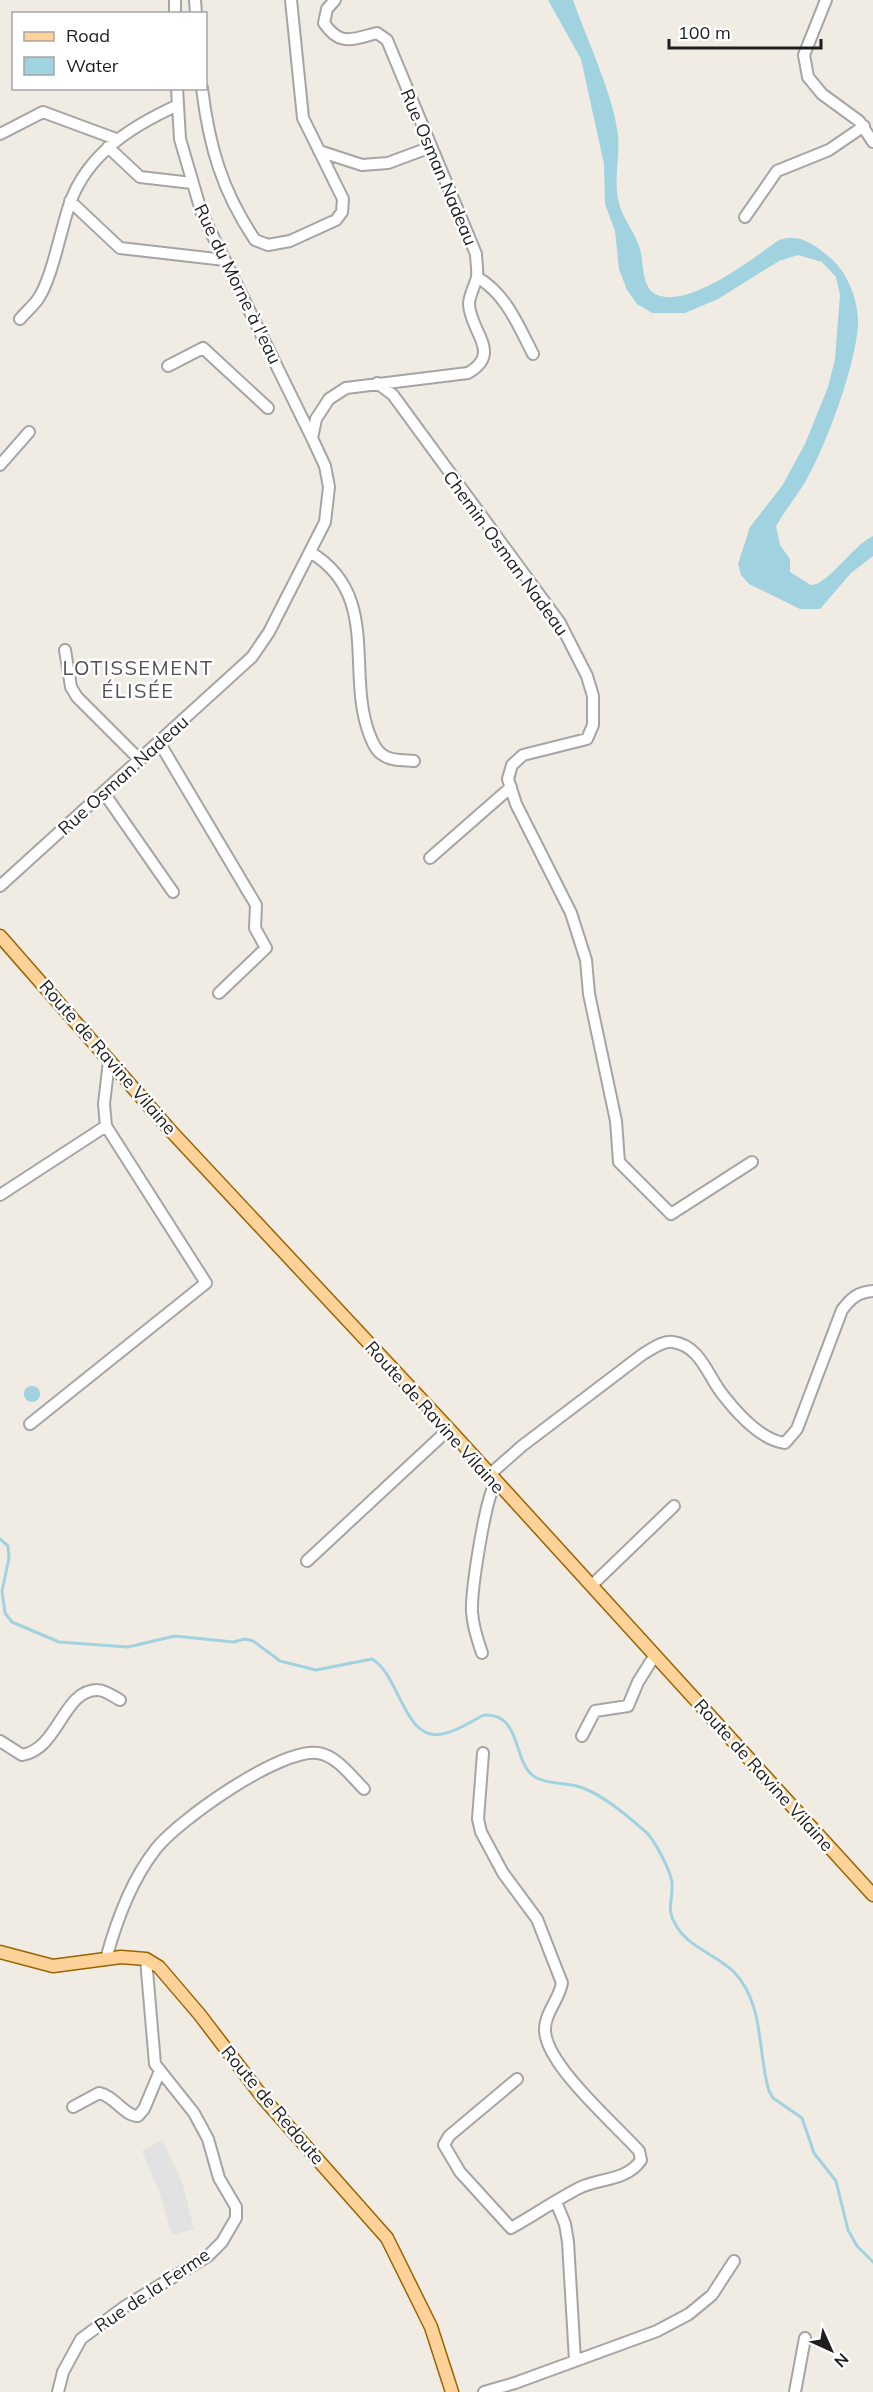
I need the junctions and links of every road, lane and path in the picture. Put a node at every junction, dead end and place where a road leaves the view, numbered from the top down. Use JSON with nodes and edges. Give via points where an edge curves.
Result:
{"nodes":[{"id":1,"x":291,"y":0,"type":"edge"},
{"id":2,"x":335,"y":0,"type":"edge"},
{"id":3,"x":826,"y":0,"type":"edge"},
{"id":4,"x":177,"y":90,"type":"edge"},
{"id":5,"x":202,"y":90,"type":"edge"},
{"id":6,"x":178,"y":105,"type":"junction"},
{"id":7,"x":864,"y":126,"type":"junction"},
{"id":8,"x":0,"y":134,"type":"edge"},
{"id":9,"x":873,"y":142,"type":"edge"},
{"id":10,"x":112,"y":143,"type":"junction"},
{"id":11,"x":431,"y":147,"type":"junction"},
{"id":12,"x":319,"y":151,"type":"junction"},
{"id":13,"x":192,"y":183,"type":"junction"},
{"id":14,"x":70,"y":201,"type":"junction"},
{"id":15,"x":746,"y":217,"type":"dead end"},
{"id":16,"x":225,"y":261,"type":"junction"},
{"id":17,"x":477,"y":277,"type":"junction"},
{"id":18,"x":20,"y":319,"type":"dead end"},
{"id":19,"x":533,"y":354,"type":"dead end"},
{"id":20,"x":168,"y":366,"type":"dead end"},
{"id":21,"x":377,"y":383,"type":"junction"},
{"id":22,"x":268,"y":408,"type":"dead end"},
{"id":23,"x":29,"y":432,"type":"dead end"},
{"id":24,"x":312,"y":438,"type":"junction"},
{"id":25,"x":0,"y":465,"type":"edge"},
{"id":26,"x":310,"y":552,"type":"junction"},
{"id":27,"x":65,"y":650,"type":"dead end"},
{"id":28,"x":159,"y":742,"type":"junction"},
{"id":29,"x":140,"y":760,"type":"junction"},
{"id":30,"x":414,"y":761,"type":"dead end"},
{"id":31,"x":511,"y":787,"type":"junction"},
{"id":32,"x":104,"y":793,"type":"junction"},
{"id":33,"x":430,"y":858,"type":"dead end"},
{"id":34,"x":0,"y":886,"type":"edge"},
{"id":35,"x":173,"y":892,"type":"dead end"},
{"id":36,"x":0,"y":936,"type":"edge"},
{"id":37,"x":219,"y":993,"type":"dead end"},
{"id":38,"x":109,"y":1061,"type":"junction"},
{"id":39,"x":106,"y":1126,"type":"junction"},
{"id":40,"x":752,"y":1162,"type":"dead end"},
{"id":41,"x":0,"y":1195,"type":"edge"},
{"id":42,"x":873,"y":1291,"type":"edge"},
{"id":43,"x":30,"y":1424,"type":"dead end"},
{"id":44,"x":449,"y":1429,"type":"junction"},
{"id":45,"x":492,"y":1479,"type":"junction"},
{"id":46,"x":674,"y":1506,"type":"dead end"},
{"id":47,"x":307,"y":1561,"type":"dead end"},
{"id":48,"x":592,"y":1586,"type":"junction"},
{"id":49,"x":482,"y":1653,"type":"dead end"},
{"id":50,"x":655,"y":1654,"type":"junction"},
{"id":51,"x":120,"y":1700,"type":"dead end"},
{"id":52,"x":582,"y":1736,"type":"dead end"},
{"id":53,"x":0,"y":1741,"type":"edge"},
{"id":54,"x":483,"y":1753,"type":"dead end"},
{"id":55,"x":364,"y":1789,"type":"dead end"},
{"id":56,"x":873,"y":1894,"type":"edge"},
{"id":57,"x":0,"y":1952,"type":"edge"},
{"id":58,"x":106,"y":1959,"type":"junction"},
{"id":59,"x":146,"y":1959,"type":"junction"},
{"id":60,"x":160,"y":2071,"type":"junction"},
{"id":61,"x":517,"y":2079,"type":"dead end"},
{"id":62,"x":73,"y":2107,"type":"dead end"},
{"id":63,"x":556,"y":2202,"type":"junction"},
{"id":64,"x":734,"y":2260,"type":"dead end"},
{"id":65,"x":805,"y":2338,"type":"dead end"},
{"id":66,"x":575,"y":2360,"type":"junction"},
{"id":67,"x":58,"y":2392,"type":"edge"},
{"id":68,"x":452,"y":2392,"type":"edge"},
{"id":69,"x":484,"y":2392,"type":"edge"},
{"id":70,"x":795,"y":2392,"type":"edge"}],
"edges":[{"from":1,"to":12,"type":"street","via":[[303,118]]},
{"from":2,"to":11,"type":"street","name":"Rue Osman Nadeau","via":[[327,9],[324,23],[331,33],[348,40],[378,33],[387,40]]},
{"from":3,"to":7,"type":"street","via":[[804,55],[808,77],[822,94]]},
{"from":4,"to":6,"type":"street","name":"Rue du Morne à l'eau"},
{"from":5,"to":12,"type":"street","via":[[208,135],[221,179],[255,240],[267,244],[290,242],[336,220],[342,212],[343,199]]},
{"from":6,"to":10,"type":"street","via":[[148,118]]},
{"from":6,"to":13,"type":"street","name":"Rue du Morne à l'eau","via":[[180,139]]},
{"from":7,"to":9,"type":"street"},
{"from":7,"to":15,"type":"street","via":[[829,150],[777,171]]},
{"from":8,"to":10,"type":"street","via":[[43,112]]},
{"from":10,"to":13,"type":"street","via":[[140,177]]},
{"from":10,"to":14,"type":"street","via":[[83,175]]},
{"from":11,"to":12,"type":"street","via":[[388,163],[362,165]]},
{"from":11,"to":17,"type":"street","name":"Rue Osman Nadeau","via":[[476,254]]},
{"from":13,"to":16,"type":"street","name":"Rue du Morne à l'eau"},
{"from":14,"to":16,"type":"street","via":[[120,248]]},
{"from":14,"to":18,"type":"street","via":[[39,297]]},
{"from":16,"to":24,"type":"street","name":"Rue du Morne à l'eau"},
{"from":17,"to":19,"type":"street","via":[[491,285],[505,301]]},
{"from":17,"to":21,"type":"street","name":"Rue Osman Nadeau","via":[[469,302],[471,318],[485,351],[482,363],[468,373]]},
{"from":20,"to":22,"type":"street","via":[[203,348]]},
{"from":21,"to":24,"type":"street","name":"Rue Osman Nadeau","via":[[346,388],[329,399],[316,419]]},
{"from":21,"to":31,"type":"street","name":"Chemin Osman Nadeau","via":[[393,395],[560,623],[587,675],[593,696],[593,725],[586,740],[523,755],[512,765],[508,778]]},
{"from":23,"to":25,"type":"street"},
{"from":24,"to":26,"type":"street","name":"Rue Osman Nadeau","via":[[325,465],[329,487],[325,522]]},
{"from":26,"to":28,"type":"street","name":"Rue Osman Nadeau","via":[[252,657]]},
{"from":26,"to":30,"type":"street","via":[[339,576],[357,620],[362,716],[375,747],[384,756]]},
{"from":27,"to":29,"type":"street","via":[[71,687],[77,697]]},
{"from":28,"to":29,"type":"street","name":"Rue Osman Nadeau"},
{"from":28,"to":37,"type":"street","via":[[256,905],[255,928],[266,948]]},
{"from":29,"to":32,"type":"street","name":"Rue Osman Nadeau"},
{"from":31,"to":33,"type":"street"},
{"from":31,"to":40,"type":"street","via":[[571,913],[586,960],[589,994],[616,1120],[619,1162],[671,1214]]},
{"from":32,"to":34,"type":"street","name":"Rue Osman Nadeau"},
{"from":32,"to":35,"type":"street"},
{"from":36,"to":38,"type":"main road","name":"Route de Ravine Vilaine"},
{"from":38,"to":39,"type":"street","via":[[104,1104]]},
{"from":38,"to":44,"type":"main road","name":"Route de Ravine Vilaine"},
{"from":39,"to":41,"type":"street"},
{"from":39,"to":43,"type":"street","via":[[206,1283]]},
{"from":42,"to":45,"type":"street","via":[[862,1291],[842,1310],[797,1429],[785,1443],[761,1434],[723,1395],[695,1353],[673,1342],[659,1344],[643,1354],[522,1446]]},
{"from":44,"to":45,"type":"main road","name":"Route de Ravine Vilaine"},
{"from":44,"to":47,"type":"street"},
{"from":45,"to":48,"type":"main road","name":"Route de Ravine Vilaine"},
{"from":45,"to":49,"type":"street","via":[[472,1609]]},
{"from":46,"to":48,"type":"street"},
{"from":48,"to":50,"type":"main road","name":"Route de Ravine Vilaine"},
{"from":50,"to":52,"type":"street","via":[[628,1706],[595,1711]]},
{"from":50,"to":56,"type":"main road","name":"Route de Ravine Vilaine"},
{"from":51,"to":53,"type":"street","via":[[100,1690],[85,1692],[70,1706],[47,1743],[34,1753],[22,1755]]},
{"from":54,"to":63,"type":"street","via":[[478,1819],[481,1832],[503,1873],[537,1918],[562,1983],[545,2031],[553,2058],[639,2151],[641,2160],[636,2168],[605,2182],[581,2187]]},
{"from":55,"to":58,"type":"street","via":[[344,1768],[319,1753],[289,1758],[234,1786],[155,1849],[116,1925]]},
{"from":57,"to":58,"type":"main road","via":[[53,1966]]},
{"from":58,"to":59,"type":"main road"},
{"from":59,"to":60,"type":"street","name":"Rue de la Ferme","via":[[153,2057]]},
{"from":59,"to":68,"type":"main road","name":"Route de Redoute","via":[[173,1981],[264,2099],[387,2238],[431,2327]]},
{"from":60,"to":62,"type":"street","via":[[138,2116],[103,2094],[95,2094]]},
{"from":60,"to":67,"type":"street","name":"Rue de la Ferme","via":[[194,2113],[208,2139],[219,2178],[236,2207],[236,2218],[208,2256],[124,2307],[81,2339],[63,2372]]},
{"from":61,"to":63,"type":"street","via":[[449,2136],[444,2145],[459,2172],[511,2228]]},
{"from":63,"to":66,"type":"street","via":[[568,2242]]},
{"from":64,"to":66,"type":"street","via":[[712,2295],[689,2314],[657,2331]]},
{"from":65,"to":70,"type":"street"},
{"from":66,"to":69,"type":"street"}]}
